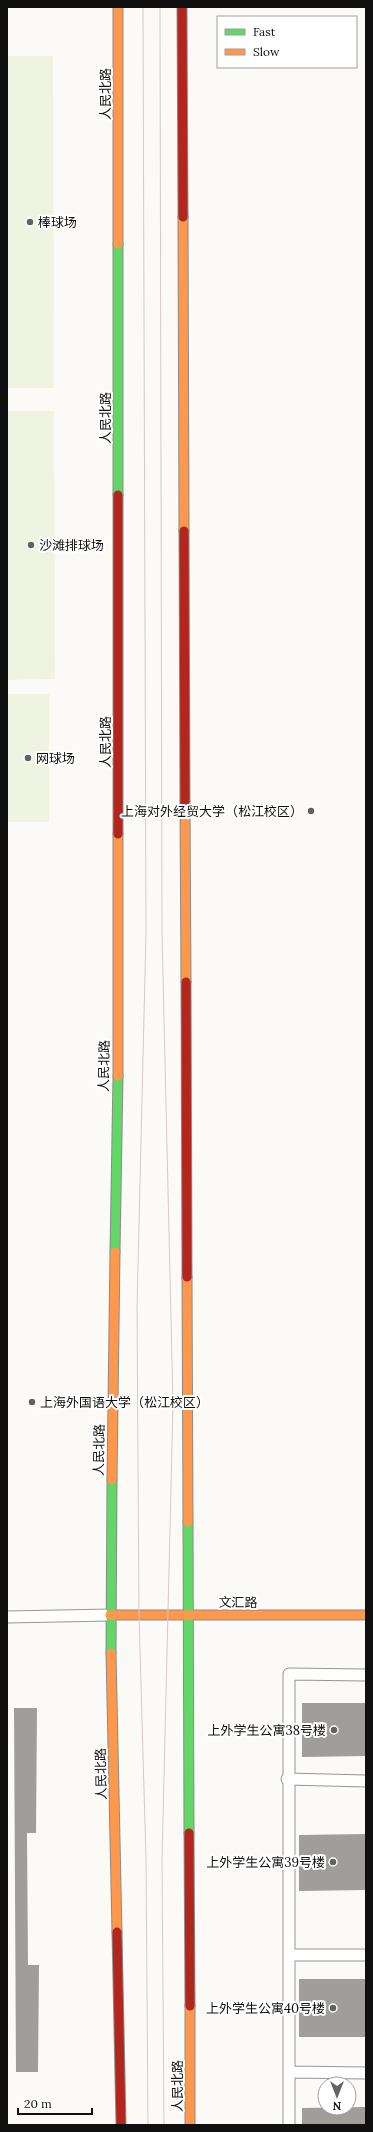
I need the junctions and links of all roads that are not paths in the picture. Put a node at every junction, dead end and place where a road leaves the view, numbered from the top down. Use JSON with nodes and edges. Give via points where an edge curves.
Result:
{"nodes":[{"id":1,"x":118,"y":7,"type":"edge"},
{"id":2,"x":182,"y":7,"type":"edge"},
{"id":3,"x":110,"y":1614,"type":"junction"},
{"id":4,"x":189,"y":1615,"type":"junction"},
{"id":5,"x":366,"y":1615,"type":"edge"},
{"id":6,"x":7,"y":1617,"type":"edge"},
{"id":7,"x":366,"y":1675,"type":"edge"},
{"id":8,"x":288,"y":1779,"type":"junction"},
{"id":9,"x":366,"y":1780,"type":"edge"},
{"id":10,"x":289,"y":1955,"type":"junction"},
{"id":11,"x":366,"y":1955,"type":"edge"},
{"id":12,"x":290,"y":2072,"type":"junction"},
{"id":13,"x":366,"y":2073,"type":"edge"},
{"id":14,"x":121,"y":2125,"type":"edge"},
{"id":15,"x":190,"y":2125,"type":"edge"},
{"id":16,"x":289,"y":2125,"type":"edge"}],
"edges":[{"from":1,"to":3,"type":"main road","name":"人民北路","via":[[118,1047]]},
{"from":2,"to":4,"type":"main road","name":"人民北路"},
{"from":3,"to":4,"type":"main road","name":"文汇路"},
{"from":3,"to":6,"type":"lane"},
{"from":3,"to":14,"type":"main road","name":"人民北路"},
{"from":4,"to":5,"type":"main road","name":"文汇路"},
{"from":4,"to":15,"type":"main road","name":"人民北路"},
{"from":7,"to":8,"type":"lane","via":[[289,1674]]},
{"from":8,"to":9,"type":"lane"},
{"from":8,"to":10,"type":"lane"},
{"from":10,"to":11,"type":"lane"},
{"from":10,"to":12,"type":"lane"},
{"from":12,"to":13,"type":"lane"},
{"from":12,"to":16,"type":"lane"}]}
